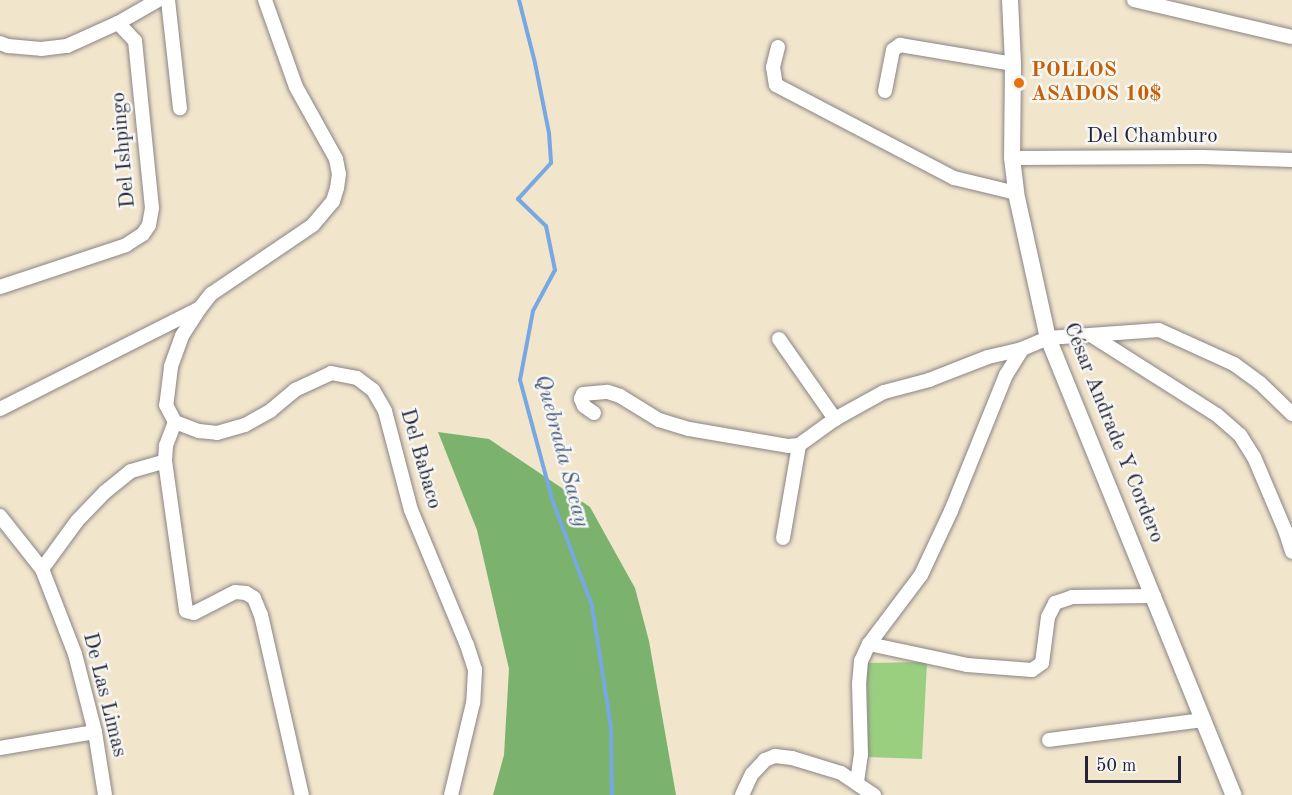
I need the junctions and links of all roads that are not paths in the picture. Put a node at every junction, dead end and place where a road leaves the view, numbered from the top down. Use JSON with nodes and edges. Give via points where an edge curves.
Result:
{"nodes":[{"id":1,"x":158,"y":0,"type":"edge"},
{"id":2,"x":168,"y":0,"type":"edge"},
{"id":3,"x":265,"y":0,"type":"edge"},
{"id":4,"x":1010,"y":0,"type":"edge"},
{"id":5,"x":1134,"y":0,"type":"edge"},
{"id":6,"x":118,"y":23,"type":"junction"},
{"id":7,"x":1292,"y":37,"type":"edge"},
{"id":8,"x":0,"y":43,"type":"edge"},
{"id":9,"x":778,"y":47,"type":"dead end"},
{"id":10,"x":1013,"y":64,"type":"junction"},
{"id":11,"x":885,"y":91,"type":"dead end"},
{"id":12,"x":180,"y":108,"type":"dead end"},
{"id":13,"x":1012,"y":158,"type":"junction"},
{"id":14,"x":1292,"y":160,"type":"edge"},
{"id":15,"x":1016,"y":193,"type":"junction"},
{"id":16,"x":0,"y":287,"type":"edge"},
{"id":17,"x":200,"y":308,"type":"junction"},
{"id":18,"x":1091,"y":335,"type":"junction"},
{"id":19,"x":1048,"y":338,"type":"junction"},
{"id":20,"x":779,"y":339,"type":"dead end"},
{"id":21,"x":1022,"y":349,"type":"junction"},
{"id":22,"x":0,"y":409,"type":"edge"},
{"id":23,"x":594,"y":413,"type":"dead end"},
{"id":24,"x":1292,"y":414,"type":"edge"},
{"id":25,"x":835,"y":419,"type":"junction"},
{"id":26,"x":175,"y":423,"type":"junction"},
{"id":27,"x":799,"y":445,"type":"junction"},
{"id":28,"x":165,"y":461,"type":"junction"},
{"id":29,"x":0,"y":516,"type":"edge"},
{"id":30,"x":783,"y":538,"type":"dead end"},
{"id":31,"x":1292,"y":552,"type":"edge"},
{"id":32,"x":42,"y":569,"type":"junction"},
{"id":33,"x":1154,"y":596,"type":"junction"},
{"id":34,"x":869,"y":644,"type":"junction"},
{"id":35,"x":1204,"y":720,"type":"junction"},
{"id":36,"x":94,"y":732,"type":"junction"},
{"id":37,"x":1049,"y":740,"type":"dead end"},
{"id":38,"x":0,"y":748,"type":"edge"},
{"id":39,"x":857,"y":782,"type":"junction"},
{"id":40,"x":105,"y":795,"type":"edge"},
{"id":41,"x":302,"y":795,"type":"edge"},
{"id":42,"x":451,"y":795,"type":"edge"},
{"id":43,"x":742,"y":795,"type":"edge"},
{"id":44,"x":874,"y":795,"type":"edge"},
{"id":45,"x":1234,"y":795,"type":"edge"}],
"edges":[{"from":1,"to":6,"type":"street"},
{"from":2,"to":12,"type":"street"},
{"from":3,"to":17,"type":"street","via":[[296,87],[336,159],[337,188],[333,201],[313,225],[211,294]]},
{"from":4,"to":10,"type":"street","name":"César Andrade Y Cordero"},
{"from":5,"to":7,"type":"street"},
{"from":6,"to":8,"type":"street","via":[[67,46],[41,49]]},
{"from":6,"to":16,"type":"street","name":"Del Ishpingo","via":[[135,41],[152,208],[149,225],[143,234],[126,244]]},
{"from":9,"to":15,"type":"street","via":[[773,67],[776,85],[954,177]]},
{"from":10,"to":11,"type":"street","via":[[900,45],[893,50]]},
{"from":10,"to":13,"type":"street","name":"César Andrade Y Cordero"},
{"from":13,"to":14,"type":"street","name":"Del Chamburo"},
{"from":13,"to":15,"type":"street","name":"César Andrade Y Cordero"},
{"from":15,"to":19,"type":"street","name":"César Andrade Y Cordero"},
{"from":17,"to":22,"type":"street"},
{"from":17,"to":26,"type":"street","via":[[182,336],[171,367],[166,405]]},
{"from":18,"to":19,"type":"street"},
{"from":18,"to":24,"type":"street","via":[[1159,330],[1234,364]]},
{"from":18,"to":31,"type":"street","via":[[1217,415],[1239,435],[1254,457]]},
{"from":19,"to":21,"type":"street"},
{"from":19,"to":33,"type":"street","name":"César Andrade Y Cordero"},
{"from":20,"to":25,"type":"street"},
{"from":21,"to":25,"type":"street","via":[[884,392]]},
{"from":21,"to":34,"type":"street","via":[[1006,375],[921,574]]},
{"from":23,"to":27,"type":"street","via":[[584,406],[583,394],[608,392],[659,420],[689,429]]},
{"from":25,"to":27,"type":"street"},
{"from":26,"to":28,"type":"street"},
{"from":26,"to":42,"type":"street","name":"Del Babaco","via":[[217,433],[245,425],[295,390],[331,373],[357,378],[374,390],[385,411],[411,510],[475,670],[473,704]]},
{"from":27,"to":30,"type":"street"},
{"from":28,"to":32,"type":"street","via":[[131,471],[105,492],[77,521]]},
{"from":28,"to":41,"type":"street","via":[[186,611],[194,613],[235,592],[254,598]]},
{"from":29,"to":32,"type":"street","name":"De Las Limas"},
{"from":32,"to":36,"type":"street","name":"De Las Limas","via":[[75,654]]},
{"from":33,"to":34,"type":"street","via":[[1072,597],[1054,603],[1048,617],[1042,663],[1032,669],[968,665]]},
{"from":33,"to":35,"type":"street","name":"César Andrade Y Cordero"},
{"from":34,"to":39,"type":"street","via":[[861,661],[859,684],[861,755]]},
{"from":35,"to":37,"type":"street"},
{"from":35,"to":45,"type":"street","name":"César Andrade Y Cordero"},
{"from":36,"to":38,"type":"street"},
{"from":36,"to":40,"type":"street","name":"De Las Limas"},
{"from":39,"to":43,"type":"street","via":[[816,765],[776,756],[765,759]]},
{"from":39,"to":44,"type":"street"}]}
